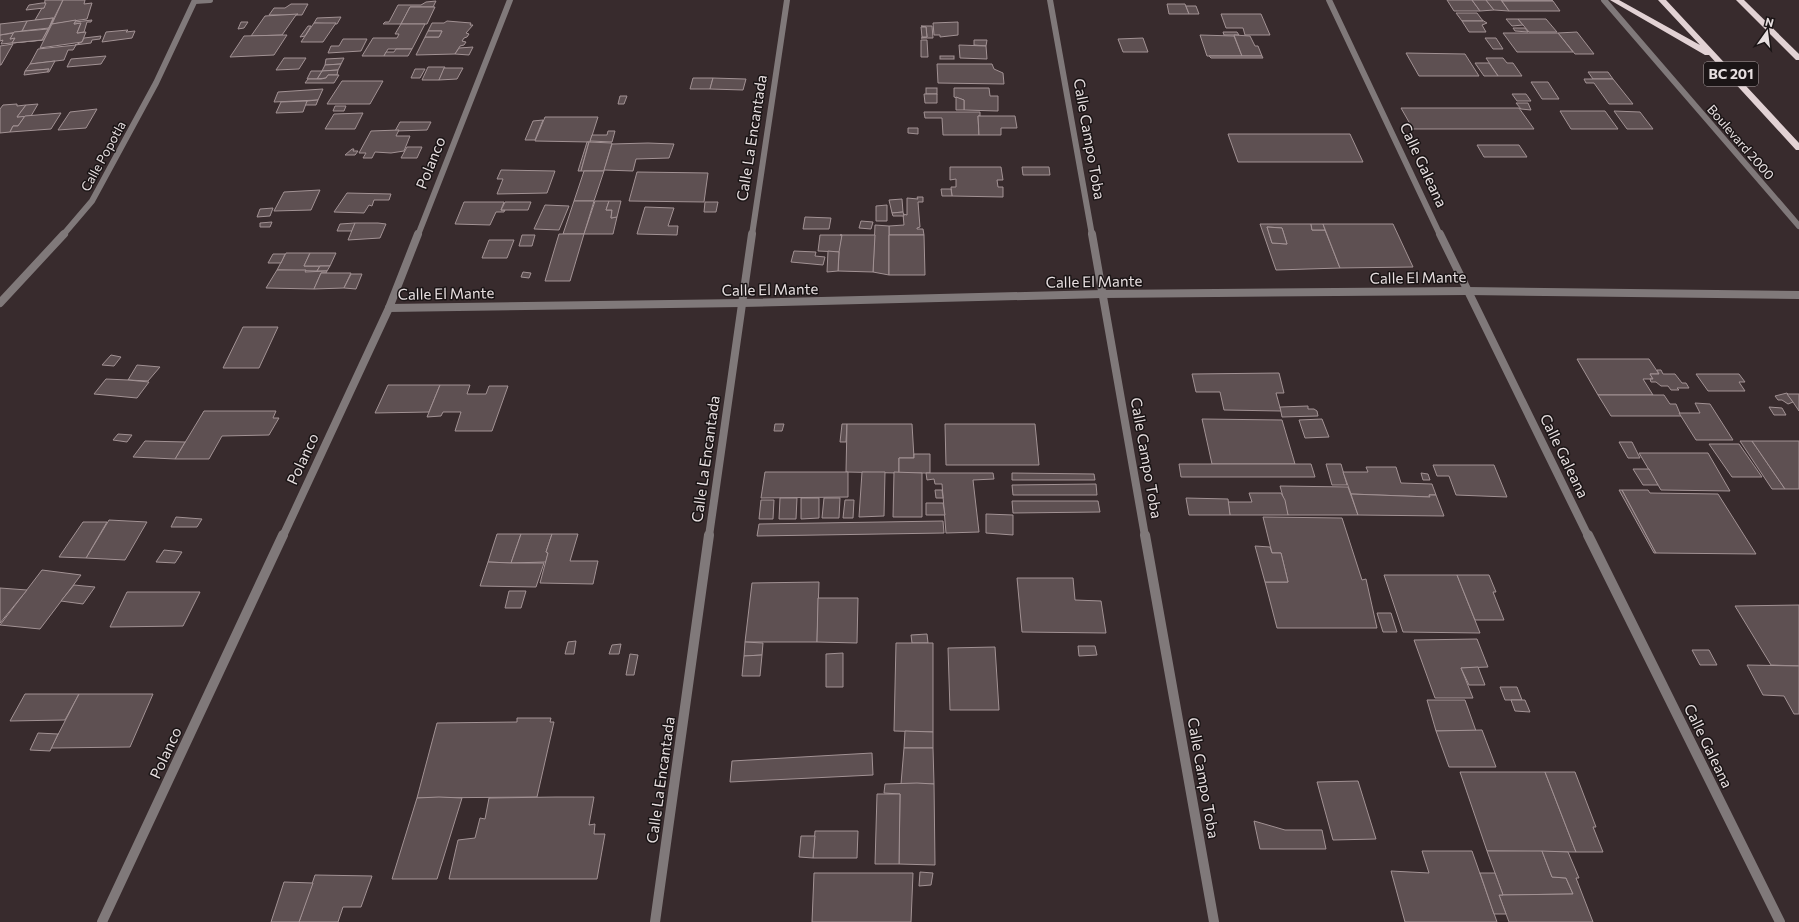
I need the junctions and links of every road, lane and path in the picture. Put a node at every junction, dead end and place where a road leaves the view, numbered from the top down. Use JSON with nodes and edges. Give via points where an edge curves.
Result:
{"nodes":[{"id":1,"x":195,"y":0,"type":"edge"},
{"id":2,"x":210,"y":0,"type":"edge"},
{"id":3,"x":510,"y":0,"type":"edge"},
{"id":4,"x":787,"y":0,"type":"edge"},
{"id":5,"x":1050,"y":0,"type":"edge"},
{"id":6,"x":1329,"y":0,"type":"edge"},
{"id":7,"x":1604,"y":0,"type":"edge"},
{"id":8,"x":1614,"y":0,"type":"edge"},
{"id":9,"x":1662,"y":0,"type":"edge"},
{"id":10,"x":1740,"y":0,"type":"edge"},
{"id":11,"x":1778,"y":37,"type":"junction"},
{"id":12,"x":1799,"y":46,"type":"edge"},
{"id":13,"x":1799,"y":58,"type":"edge"},
{"id":14,"x":1719,"y":60,"type":"junction"},
{"id":15,"x":1799,"y":148,"type":"edge"},
{"id":16,"x":1799,"y":226,"type":"edge"},
{"id":17,"x":1467,"y":291,"type":"junction"},
{"id":18,"x":1103,"y":294,"type":"junction"},
{"id":19,"x":1799,"y":295,"type":"edge"},
{"id":20,"x":0,"y":303,"type":"edge"},
{"id":21,"x":742,"y":303,"type":"junction"},
{"id":22,"x":389,"y":308,"type":"junction"},
{"id":23,"x":102,"y":922,"type":"edge"},
{"id":24,"x":655,"y":922,"type":"edge"},
{"id":25,"x":1214,"y":922,"type":"edge"},
{"id":26,"x":1780,"y":922,"type":"edge"}],
"edges":[{"from":1,"to":2,"type":"street"},
{"from":1,"to":20,"type":"street","name":"Calle Popotla","via":[[156,83],[92,201]]},
{"from":3,"to":22,"type":"street","name":"Polanco"},
{"from":4,"to":21,"type":"street","name":"Calle La Encantada"},
{"from":5,"to":18,"type":"street","name":"Calle Campo Toba"},
{"from":6,"to":17,"type":"street","name":"Calle Galeana"},
{"from":7,"to":16,"type":"street","name":"Boulevard 2000"},
{"from":8,"to":14,"type":"highway"},
{"from":9,"to":14,"type":"highway","number":"BC 201"},
{"from":10,"to":11,"type":"highway"},
{"from":11,"to":12,"type":"highway"},
{"from":11,"to":13,"type":"highway"},
{"from":14,"to":15,"type":"highway","number":"BC 201"},
{"from":17,"to":18,"type":"street","name":"Calle El Mante"},
{"from":17,"to":19,"type":"street","name":"Calle El Mante"},
{"from":17,"to":26,"type":"street","name":"Calle Galeana"},
{"from":18,"to":21,"type":"street","name":"Calle El Mante"},
{"from":18,"to":25,"type":"street","name":"Calle Campo Toba"},
{"from":21,"to":22,"type":"street","name":"Calle El Mante"},
{"from":21,"to":24,"type":"street","name":"Calle La Encantada"},
{"from":22,"to":23,"type":"street","name":"Polanco"}]}
